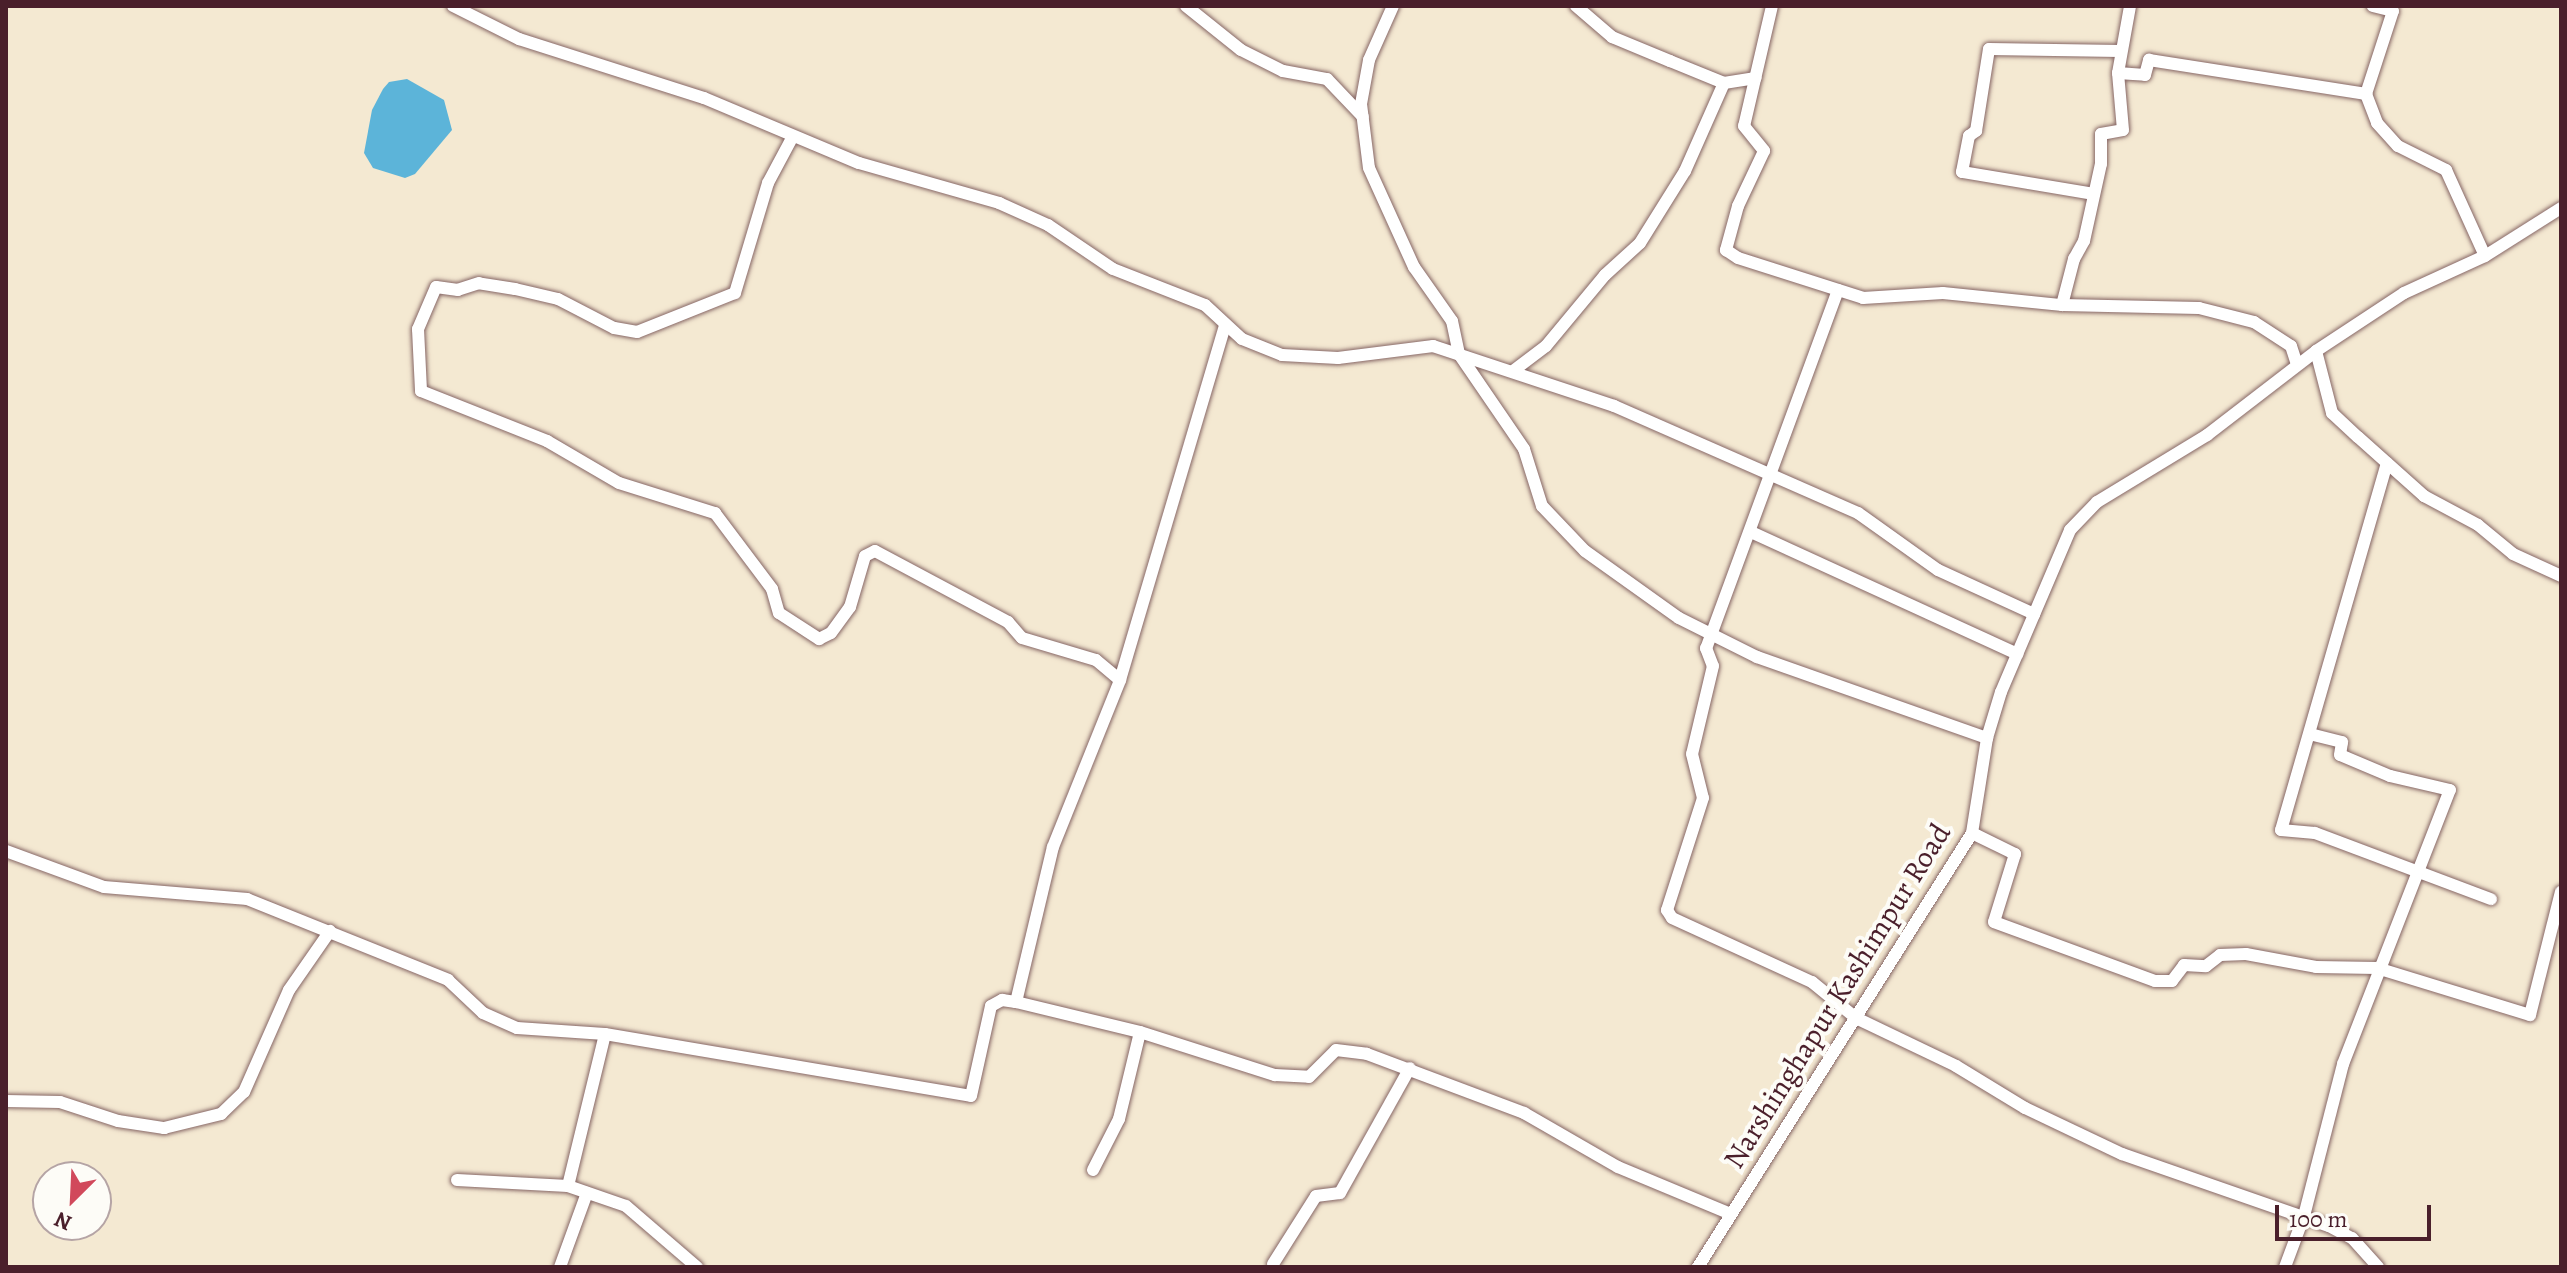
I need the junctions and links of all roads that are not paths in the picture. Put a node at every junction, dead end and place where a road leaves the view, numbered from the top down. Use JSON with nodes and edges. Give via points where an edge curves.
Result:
{"nodes":[{"id":1,"x":453,"y":6,"type":"edge"},
{"id":2,"x":1186,"y":6,"type":"edge"},
{"id":3,"x":1393,"y":6,"type":"edge"},
{"id":4,"x":1576,"y":6,"type":"edge"},
{"id":5,"x":1772,"y":6,"type":"edge"},
{"id":6,"x":2130,"y":6,"type":"edge"},
{"id":7,"x":2373,"y":6,"type":"edge"},
{"id":8,"x":2120,"y":51,"type":"junction"},
{"id":9,"x":2118,"y":73,"type":"junction"},
{"id":10,"x":1756,"y":78,"type":"junction"},
{"id":11,"x":1724,"y":83,"type":"junction"},
{"id":12,"x":2366,"y":94,"type":"junction"},
{"id":13,"x":1363,"y":117,"type":"junction"},
{"id":14,"x":792,"y":138,"type":"junction"},
{"id":15,"x":2094,"y":194,"type":"junction"},
{"id":16,"x":2561,"y":208,"type":"edge"},
{"id":17,"x":2485,"y":256,"type":"junction"},
{"id":18,"x":1838,"y":290,"type":"junction"},
{"id":19,"x":2062,"y":305,"type":"junction"},
{"id":20,"x":1225,"y":326,"type":"junction"},
{"id":21,"x":2316,"y":351,"type":"junction"},
{"id":22,"x":1459,"y":354,"type":"junction"},
{"id":23,"x":2297,"y":364,"type":"junction"},
{"id":24,"x":1513,"y":371,"type":"junction"},
{"id":25,"x":2387,"y":463,"type":"junction"},
{"id":26,"x":1774,"y":474,"type":"junction"},
{"id":27,"x":1751,"y":532,"type":"junction"},
{"id":28,"x":2561,"y":576,"type":"edge"},
{"id":29,"x":2034,"y":614,"type":"junction"},
{"id":30,"x":1714,"y":631,"type":"junction"},
{"id":31,"x":2017,"y":654,"type":"junction"},
{"id":32,"x":1120,"y":680,"type":"junction"},
{"id":33,"x":2310,"y":734,"type":"junction"},
{"id":34,"x":1987,"y":738,"type":"junction"},
{"id":35,"x":1972,"y":833,"type":"junction"},
{"id":36,"x":6,"y":851,"type":"edge"},
{"id":37,"x":2420,"y":874,"type":"junction"},
{"id":38,"x":2561,"y":892,"type":"edge"},
{"id":39,"x":2491,"y":899,"type":"dead end"},
{"id":40,"x":330,"y":931,"type":"junction"},
{"id":41,"x":2377,"y":968,"type":"junction"},
{"id":42,"x":1016,"y":1002,"type":"junction"},
{"id":43,"x":1856,"y":1018,"type":"junction"},
{"id":44,"x":1140,"y":1032,"type":"junction"},
{"id":45,"x":605,"y":1034,"type":"junction"},
{"id":46,"x":1410,"y":1068,"type":"junction"},
{"id":47,"x":6,"y":1101,"type":"edge"},
{"id":48,"x":1093,"y":1170,"type":"dead end"},
{"id":49,"x":457,"y":1180,"type":"dead end"},
{"id":50,"x":568,"y":1186,"type":"junction"},
{"id":51,"x":587,"y":1193,"type":"junction"},
{"id":52,"x":1731,"y":1214,"type":"junction"},
{"id":53,"x":2304,"y":1216,"type":"junction"},
{"id":54,"x":1273,"y":1264,"type":"dead end"},
{"id":55,"x":560,"y":1267,"type":"edge"},
{"id":56,"x":697,"y":1267,"type":"edge"},
{"id":57,"x":1698,"y":1267,"type":"edge"},
{"id":58,"x":2285,"y":1267,"type":"edge"},
{"id":59,"x":2378,"y":1267,"type":"edge"}],
"edges":[{"from":1,"to":14,"type":"street","via":[[519,39],[704,98]]},
{"from":2,"to":13,"type":"street","via":[[1265,62],[1327,79]]},
{"from":3,"to":13,"type":"street","via":[[1369,60]]},
{"from":4,"to":11,"type":"street","via":[[1612,37]]},
{"from":5,"to":10,"type":"street"},
{"from":6,"to":8,"type":"street"},
{"from":7,"to":12,"type":"street","via":[[2393,11]]},
{"from":8,"to":9,"type":"street"},
{"from":8,"to":15,"type":"street","via":[[1989,49],[1976,131],[1969,136],[1962,172]]},
{"from":9,"to":12,"type":"street","via":[[2145,75],[2149,60]]},
{"from":9,"to":15,"type":"street","via":[[2123,130],[2101,134]]},
{"from":10,"to":11,"type":"street"},
{"from":10,"to":18,"type":"street","via":[[1744,126],[1764,151],[1738,206],[1726,250]]},
{"from":11,"to":24,"type":"street","via":[[1685,171],[1640,243],[1605,275],[1553,338]]},
{"from":12,"to":17,"type":"street","via":[[2377,123],[2398,146],[2446,170]]},
{"from":13,"to":22,"type":"street","via":[[1369,168],[1414,267],[1452,321]]},
{"from":14,"to":20,"type":"street","via":[[999,203],[1048,225],[1113,269],[1205,305]]},
{"from":14,"to":32,"type":"street","via":[[768,183],[735,293],[637,332],[614,328],[558,299],[515,289],[479,283],[458,290],[436,287],[418,329],[421,391],[547,441],[619,483],[715,513],[772,589],[779,613],[819,639],[831,633],[850,607],[865,556],[875,551],[1008,622],[1022,638],[1096,660]]},
{"from":15,"to":19,"type":"street"},
{"from":16,"to":17,"type":"street","name":"Narshinghapur Kashimpur Road"},
{"from":17,"to":21,"type":"street","name":"Narshinghapur Kashimpur Road","via":[[2404,293]]},
{"from":18,"to":19,"type":"street","via":[[1863,298],[1943,293]]},
{"from":18,"to":26,"type":"street"},
{"from":19,"to":23,"type":"street","via":[[2199,308],[2254,322],[2291,346]]},
{"from":20,"to":22,"type":"street","via":[[1282,355],[1338,358],[1433,346]]},
{"from":20,"to":32,"type":"street"},
{"from":21,"to":23,"type":"street","name":"Narshinghapur Kashimpur Road"},
{"from":21,"to":25,"type":"street","via":[[2332,413]]},
{"from":22,"to":24,"type":"street"},
{"from":22,"to":30,"type":"street","via":[[1524,449],[1542,506],[1585,551],[1679,618]]},
{"from":23,"to":29,"type":"street","name":"Narshinghapur Kashimpur Road","via":[[2207,435],[2097,502],[2070,530]]},
{"from":24,"to":26,"type":"street","via":[[1614,406]]},
{"from":25,"to":28,"type":"street","via":[[2424,496],[2478,525],[2513,554]]},
{"from":25,"to":33,"type":"street"},
{"from":26,"to":27,"type":"street"},
{"from":26,"to":29,"type":"street","via":[[1858,513],[1938,570]]},
{"from":27,"to":30,"type":"street"},
{"from":27,"to":31,"type":"street"},
{"from":29,"to":31,"type":"street","name":"Narshinghapur Kashimpur Road"},
{"from":30,"to":34,"type":"street","via":[[1757,657]]},
{"from":30,"to":43,"type":"street","via":[[1706,648],[1713,666],[1692,754],[1703,798],[1667,910],[1672,918],[1812,982]]},
{"from":31,"to":34,"type":"street","name":"Narshinghapur Kashimpur Road"},
{"from":32,"to":42,"type":"street","via":[[1053,847]]},
{"from":33,"to":37,"type":"street","via":[[2281,830],[2315,833]]},
{"from":33,"to":37,"type":"street","via":[[2342,742],[2340,755],[2390,776],[2450,790]]},
{"from":34,"to":35,"type":"street","name":"Narshinghapur Kashimpur Road"},
{"from":35,"to":41,"type":"street","via":[[2015,854],[1994,922],[2080,957],[2155,981],[2172,981],[2184,965],[2206,966],[2220,955],[2316,967]]},
{"from":35,"to":43,"type":"street","name":"Narshinghapur Kashimpur Road"},
{"from":36,"to":40,"type":"street","via":[[104,887],[234,896]]},
{"from":37,"to":39,"type":"street"},
{"from":37,"to":41,"type":"street"},
{"from":38,"to":41,"type":"street","via":[[2530,1015]]},
{"from":40,"to":45,"type":"street","via":[[448,980],[483,1013],[507,1024]]},
{"from":40,"to":47,"type":"street","via":[[289,990],[244,1092],[221,1114],[164,1128],[118,1121],[60,1102]]},
{"from":41,"to":53,"type":"street","via":[[2343,1064]]},
{"from":42,"to":44,"type":"street"},
{"from":42,"to":45,"type":"street","via":[[1002,1000],[991,1006],[976,1080],[971,1096],[964,1097],[911,1082]]},
{"from":43,"to":52,"type":"street","name":"Narshinghapur Kashimpur Road"},
{"from":43,"to":53,"type":"street","via":[[2122,1154]]},
{"from":44,"to":46,"type":"street","via":[[1275,1075],[1309,1077],[1336,1050]]},
{"from":44,"to":48,"type":"street","via":[[1119,1119]]},
{"from":45,"to":50,"type":"street"},
{"from":46,"to":52,"type":"street","via":[[1524,1113],[1618,1167]]},
{"from":46,"to":54,"type":"street","via":[[1340,1193],[1316,1196]]},
{"from":49,"to":50,"type":"street"},
{"from":50,"to":51,"type":"street"},
{"from":51,"to":55,"type":"street"},
{"from":51,"to":56,"type":"street","via":[[626,1206]]},
{"from":52,"to":57,"type":"street","name":"Narshinghapur Kashimpur Road"},
{"from":53,"to":58,"type":"street"},
{"from":53,"to":59,"type":"street","via":[[2352,1238]]}]}
